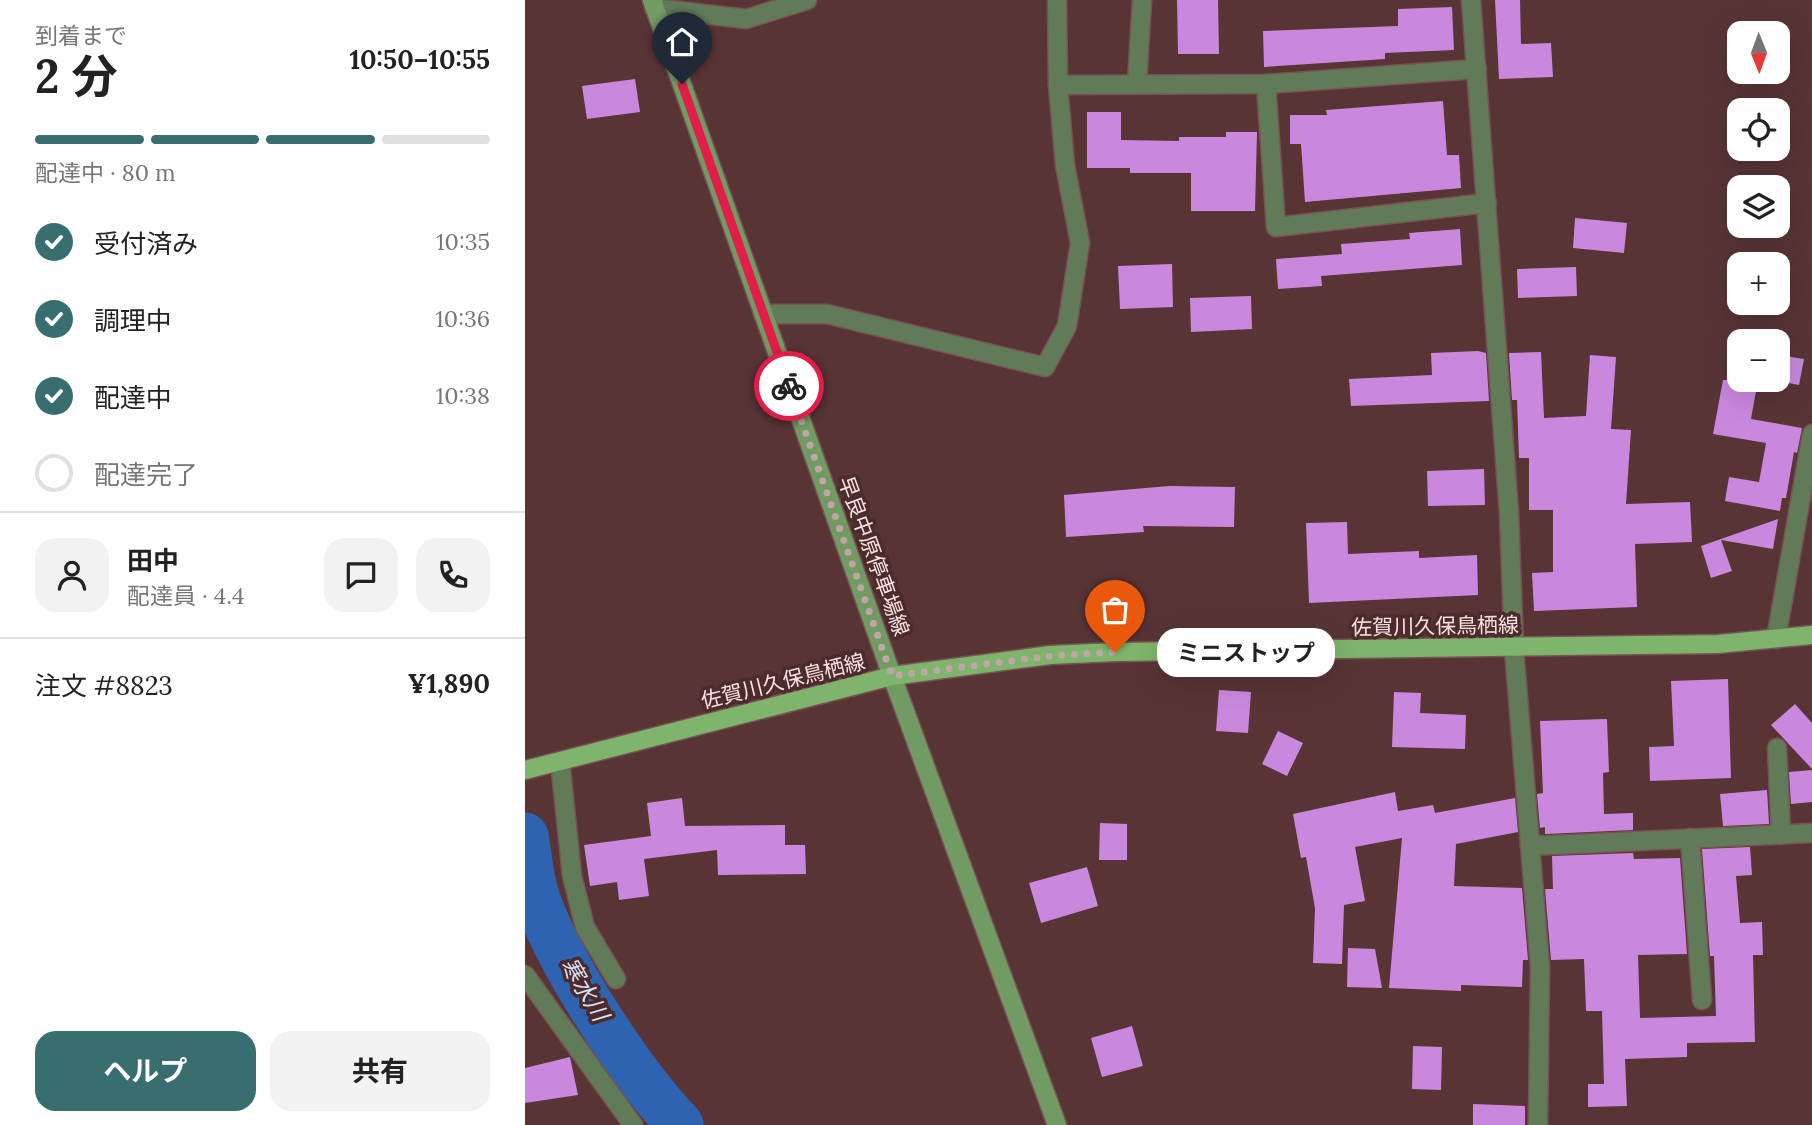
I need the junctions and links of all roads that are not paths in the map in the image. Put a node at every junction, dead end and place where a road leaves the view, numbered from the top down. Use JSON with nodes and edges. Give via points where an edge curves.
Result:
{"nodes":[{"id":1,"x":807,"y":0,"type":"edge"},
{"id":2,"x":1057,"y":0,"type":"edge"},
{"id":3,"x":1142,"y":0,"type":"edge"},
{"id":4,"x":1471,"y":0,"type":"edge"},
{"id":5,"x":653,"y":4,"type":"edge"},
{"id":6,"x":1477,"y":69,"type":"junction"},
{"id":7,"x":1137,"y":84,"type":"junction"},
{"id":8,"x":1266,"y":84,"type":"junction"},
{"id":9,"x":1058,"y":85,"type":"junction"},
{"id":10,"x":1487,"y":203,"type":"junction"},
{"id":11,"x":764,"y":314,"type":"junction"},
{"id":12,"x":1812,"y":433,"type":"edge"},
{"id":13,"x":1812,"y":635,"type":"edge"},
{"id":14,"x":1776,"y":639,"type":"junction"},
{"id":15,"x":1514,"y":649,"type":"junction"},
{"id":16,"x":892,"y":676,"type":"junction"},
{"id":17,"x":1777,"y":748,"type":"dead end"},
{"id":18,"x":560,"y":761,"type":"junction"},
{"id":19,"x":525,"y":770,"type":"edge"},
{"id":20,"x":1812,"y":833,"type":"edge"},
{"id":21,"x":1781,"y":835,"type":"junction"},
{"id":22,"x":1690,"y":838,"type":"junction"},
{"id":23,"x":1530,"y":846,"type":"junction"},
{"id":24,"x":525,"y":975,"type":"edge"},
{"id":25,"x":616,"y":979,"type":"dead end"},
{"id":26,"x":1702,"y":1000,"type":"dead end"},
{"id":27,"x":633,"y":1125,"type":"edge"},
{"id":28,"x":1058,"y":1125,"type":"edge"},
{"id":29,"x":1538,"y":1125,"type":"edge"}],
"edges":[{"from":1,"to":5,"type":"street","via":[[746,19]]},
{"from":2,"to":9,"type":"street"},
{"from":3,"to":7,"type":"street"},
{"from":4,"to":6,"type":"street"},
{"from":5,"to":11,"type":"main road","name":"早良中原停車場線"},
{"from":6,"to":8,"type":"street"},
{"from":6,"to":10,"type":"street"},
{"from":7,"to":8,"type":"street"},
{"from":7,"to":9,"type":"street"},
{"from":8,"to":10,"type":"street","via":[[1276,228]]},
{"from":9,"to":11,"type":"street","via":[[1065,165],[1080,243],[1067,326],[1045,367],[827,314]]},
{"from":10,"to":15,"type":"street"},
{"from":11,"to":16,"type":"main road","name":"早良中原停車場線"},
{"from":12,"to":14,"type":"street"},
{"from":13,"to":14,"type":"main road","name":"佐賀川久保鳥栖線"},
{"from":14,"to":15,"type":"main road","name":"佐賀川久保鳥栖線"},
{"from":15,"to":16,"type":"main road","name":"佐賀川久保鳥栖線","via":[[1115,652]]},
{"from":15,"to":23,"type":"street"},
{"from":16,"to":18,"type":"main road","name":"佐賀川久保鳥栖線"},
{"from":16,"to":28,"type":"main road","name":"早良中原停車場線"},
{"from":17,"to":21,"type":"street"},
{"from":18,"to":19,"type":"main road","name":"佐賀川久保鳥栖線"},
{"from":18,"to":25,"type":"street","via":[[572,876],[585,927]]},
{"from":20,"to":21,"type":"street"},
{"from":21,"to":22,"type":"street"},
{"from":22,"to":23,"type":"street"},
{"from":22,"to":26,"type":"street"},
{"from":23,"to":29,"type":"street","via":[[1540,967]]},
{"from":24,"to":27,"type":"street"}]}
